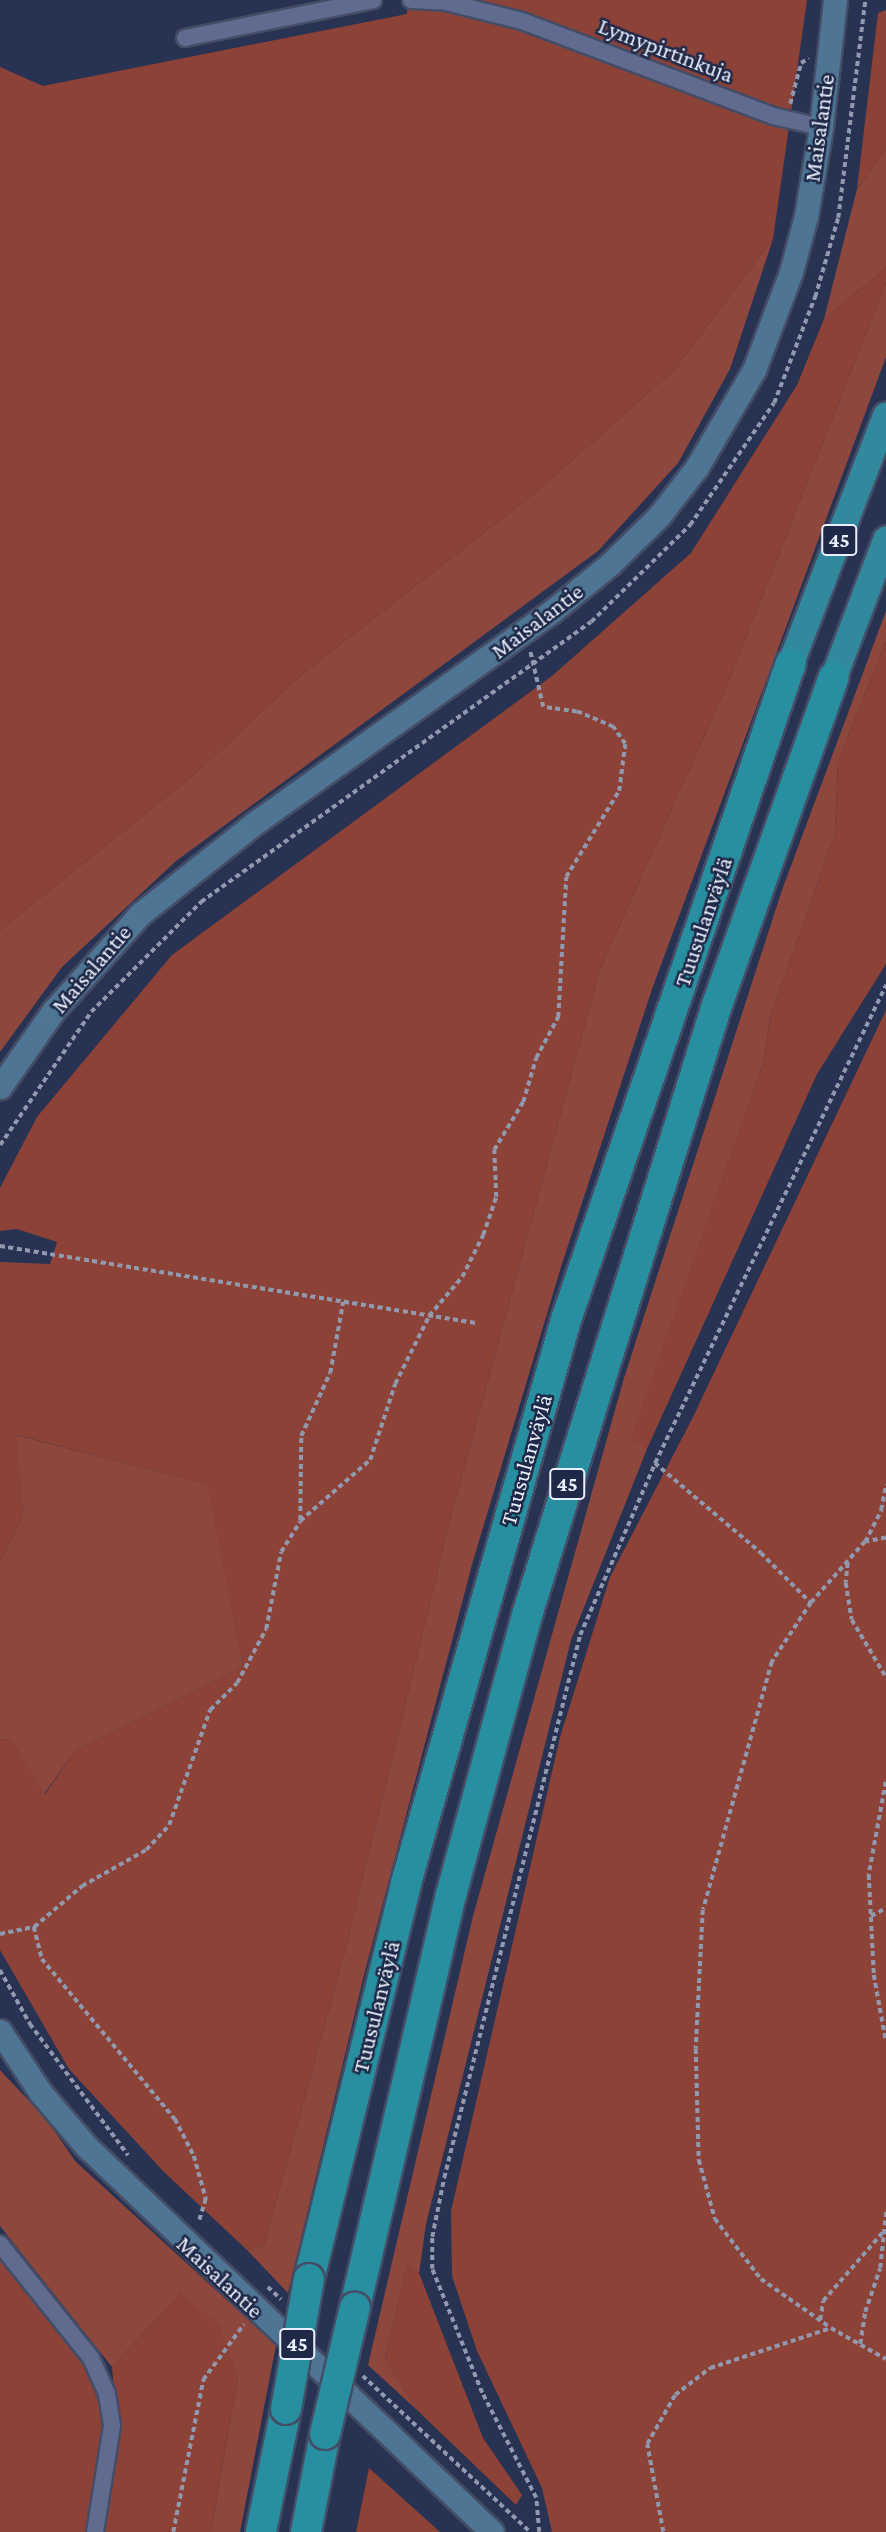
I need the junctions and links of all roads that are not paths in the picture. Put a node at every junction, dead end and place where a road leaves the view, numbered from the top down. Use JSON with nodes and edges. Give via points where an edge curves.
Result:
{"nodes":[{"id":1,"x":373,"y":0,"type":"edge"},
{"id":2,"x":411,"y":0,"type":"edge"},
{"id":3,"x":835,"y":0,"type":"edge"},
{"id":4,"x":185,"y":38,"type":"dead end"},
{"id":5,"x":821,"y":127,"type":"junction"},
{"id":6,"x":886,"y":416,"type":"edge"},
{"id":7,"x":886,"y":540,"type":"edge"},
{"id":8,"x":791,"y":663,"type":"joint"},
{"id":9,"x":834,"y":677,"type":"joint"},
{"id":10,"x":0,"y":1087,"type":"edge"},
{"id":11,"x":0,"y":2031,"type":"edge"},
{"id":12,"x":0,"y":2244,"type":"edge"},
{"id":13,"x":95,"y":2532,"type":"edge"},
{"id":14,"x":261,"y":2532,"type":"edge"},
{"id":15,"x":306,"y":2532,"type":"edge"},
{"id":16,"x":492,"y":2532,"type":"edge"}],
"edges":[{"from":1,"to":4,"type":"street"},
{"from":2,"to":5,"type":"street","name":"Lymypirtinkuja","via":[[446,2],[522,20],[788,120]]},
{"from":3,"to":5,"type":"main road","name":"Maisalantie"},
{"from":5,"to":10,"type":"main road","name":"Maisalantie","via":[[806,216],[775,322],[726,423],[659,516],[551,612],[255,823],[140,914],[54,1010]]},
{"from":6,"to":8,"type":"highway","name":"Tuusulanväylä","number":"45"},
{"from":7,"to":9,"type":"highway","name":"Tuusulanväylä","number":"45"},
{"from":8,"to":14,"type":"highway","name":"Tuusulanväylä","number":"45","bridge":true,"via":[[566,1320],[407,1883],[309,2279]]},
{"from":9,"to":15,"type":"highway","name":"Tuusulanväylä","number":"45","bridge":true,"via":[[717,1005],[532,1599],[451,1895]]},
{"from":11,"to":16,"type":"main road","name":"Maisalantie","via":[[40,2092],[86,2146]]},
{"from":12,"to":13,"type":"street","via":[[92,2358],[107,2394],[112,2426]]}]}
